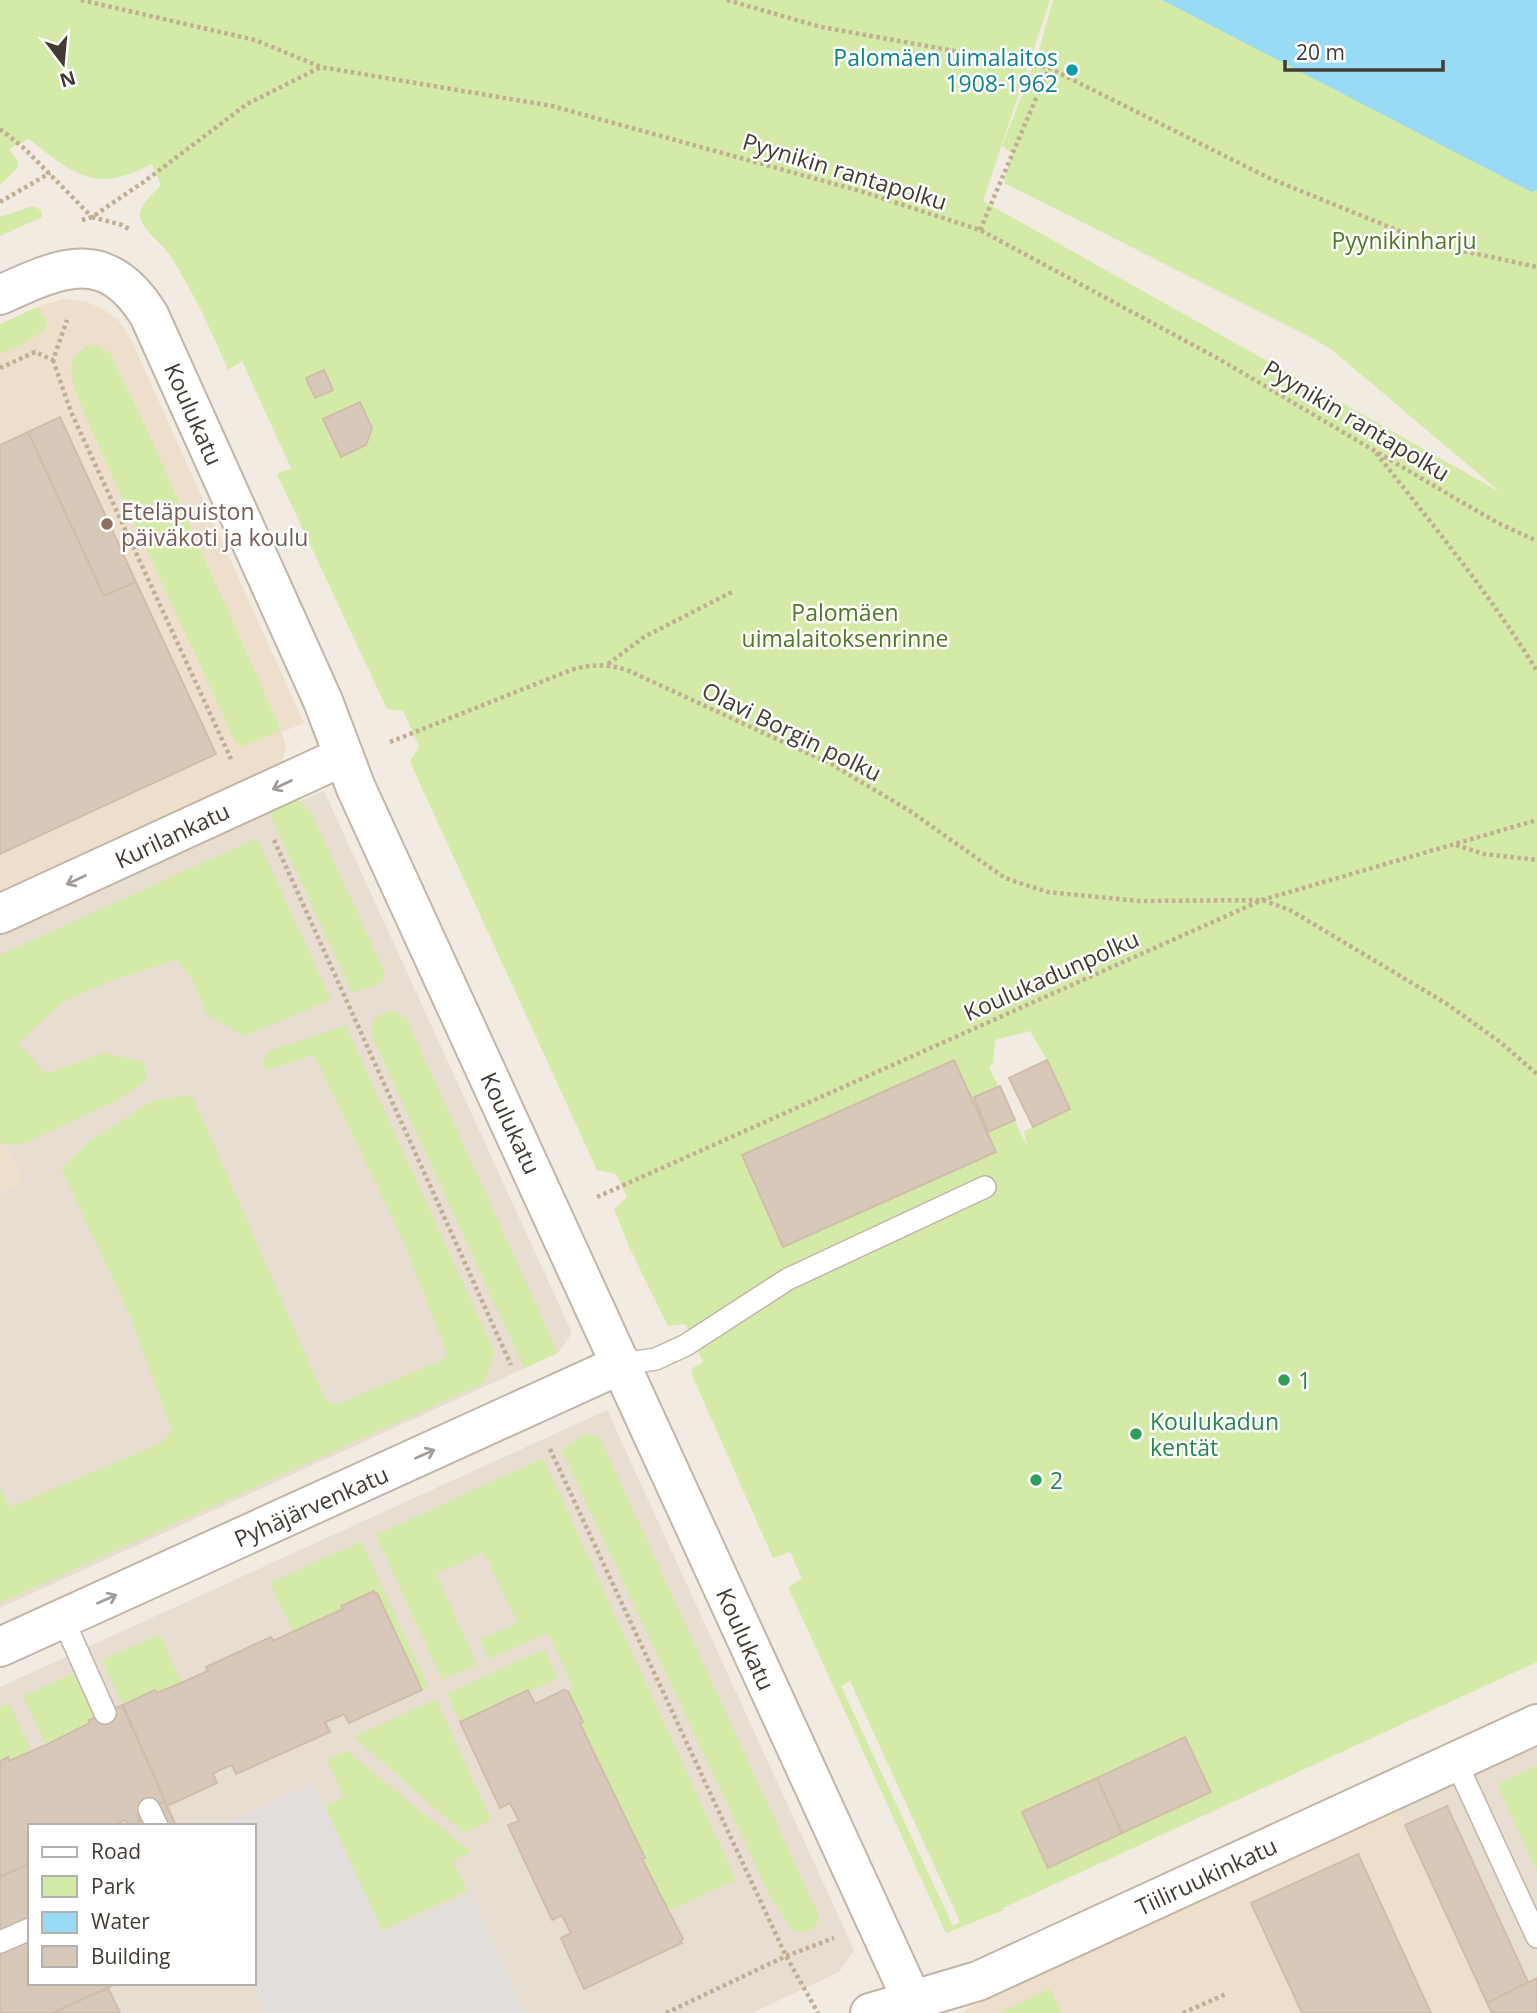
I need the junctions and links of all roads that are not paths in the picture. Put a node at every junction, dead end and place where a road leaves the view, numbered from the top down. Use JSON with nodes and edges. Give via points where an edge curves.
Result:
{"nodes":[{"id":1,"x":0,"y":295,"type":"edge"},
{"id":2,"x":344,"y":757,"type":"junction"},
{"id":3,"x":0,"y":914,"type":"edge"},
{"id":4,"x":985,"y":1188,"type":"dead end"},
{"id":5,"x":622,"y":1364,"type":"junction"},
{"id":6,"x":63,"y":1619,"type":"junction"},
{"id":7,"x":0,"y":1647,"type":"edge"},
{"id":8,"x":105,"y":1713,"type":"dead end"},
{"id":9,"x":1537,"y":1724,"type":"edge"},
{"id":10,"x":1456,"y":1762,"type":"junction"},
{"id":11,"x":28,"y":1929,"type":"edge"},
{"id":12,"x":1537,"y":1937,"type":"edge"},
{"id":13,"x":0,"y":1942,"type":"edge"},
{"id":14,"x":915,"y":2007,"type":"edge"},
{"id":15,"x":870,"y":2013,"type":"edge"}],
"edges":[{"from":1,"to":2,"type":"street","name":"Koulukatu","via":[[51,272],[75,268],[108,274],[132,291],[149,315]]},
{"from":2,"to":3,"type":"street","name":"Kurilankatu","one_way":true},
{"from":2,"to":5,"type":"street","name":"Koulukatu"},
{"from":4,"to":5,"type":"lane","via":[[788,1279],[677,1349],[656,1359]]},
{"from":6,"to":5,"type":"street","name":"Pyhäjärvenkatu","one_way":true},
{"from":5,"to":14,"type":"street","name":"Koulukatu"},
{"from":6,"to":7,"type":"street","name":"Pyhäjärvenkatu"},
{"from":6,"to":8,"type":"lane"},
{"from":9,"to":10,"type":"street","name":"Tiiliruukinkatu"},
{"from":10,"to":12,"type":"lane"},
{"from":10,"to":14,"type":"street","name":"Tiiliruukinkatu"},
{"from":11,"to":13,"type":"lane"},
{"from":14,"to":15,"type":"street","name":"Tiiliruukinkatu"}]}
